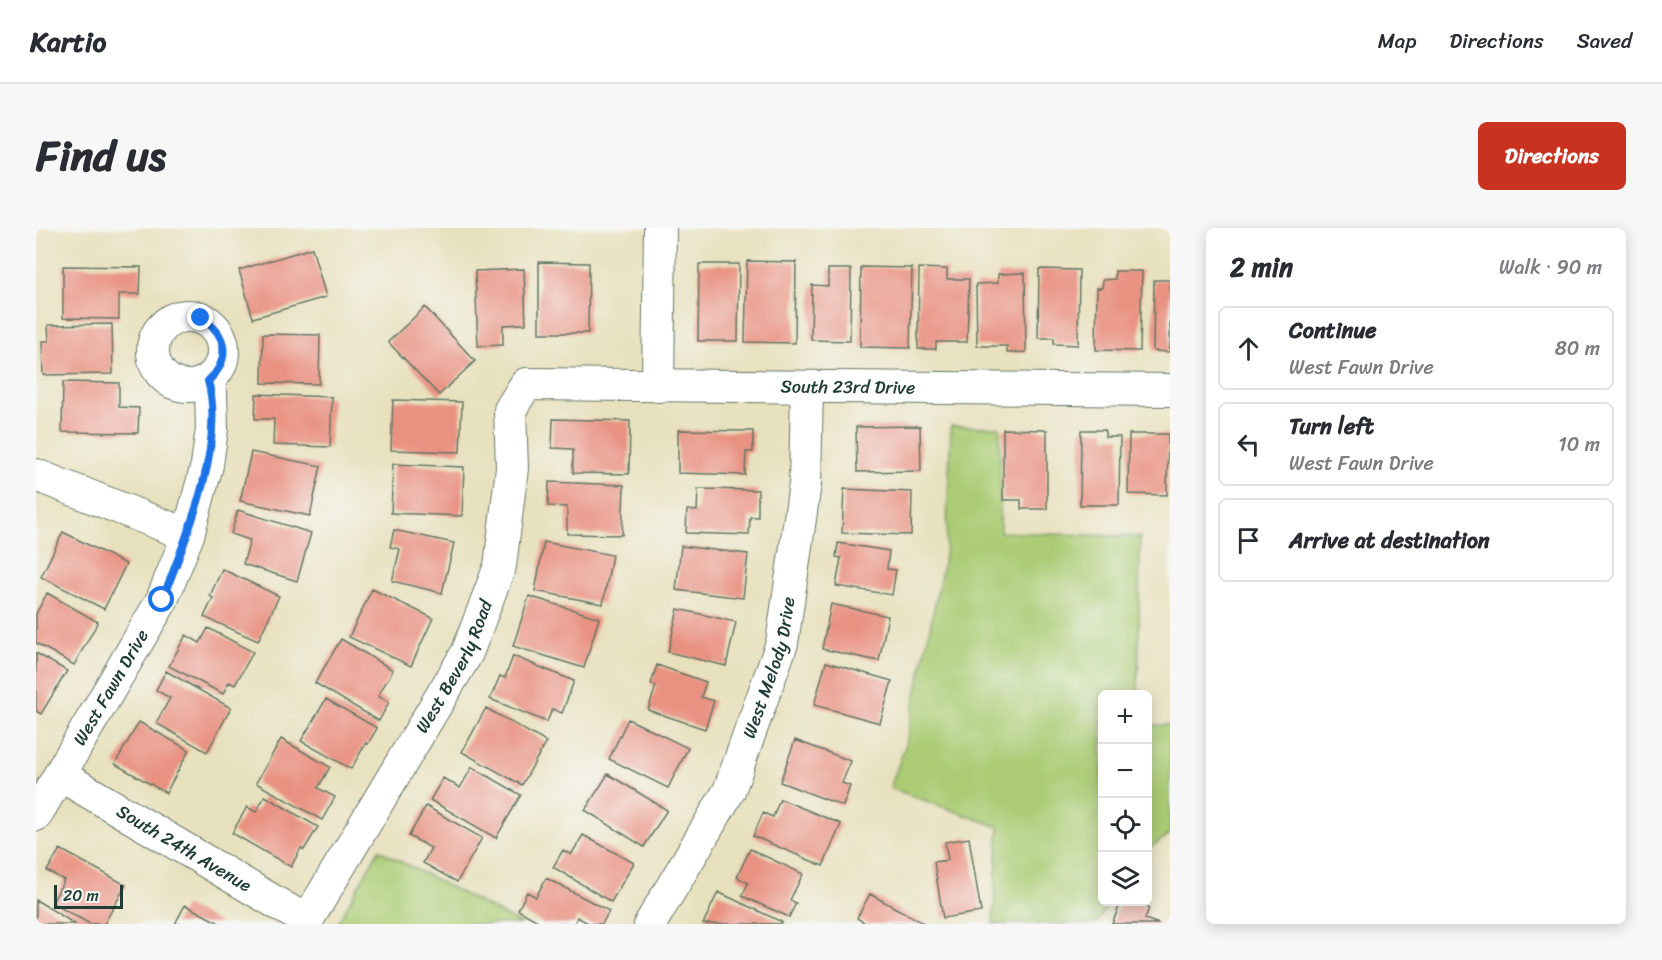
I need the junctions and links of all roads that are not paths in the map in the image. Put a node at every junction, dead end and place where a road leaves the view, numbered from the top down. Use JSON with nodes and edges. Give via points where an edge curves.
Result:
{"nodes":[{"id":1,"x":660,"y":228,"type":"edge"},
{"id":2,"x":208,"y":381,"type":"dead end"},
{"id":3,"x":526,"y":384,"type":"joint"},
{"id":4,"x":658,"y":386,"type":"junction"},
{"id":5,"x":807,"y":387,"type":"junction"},
{"id":6,"x":1170,"y":390,"type":"edge"},
{"id":7,"x":36,"y":475,"type":"edge"},
{"id":8,"x":188,"y":535,"type":"junction"},
{"id":9,"x":60,"y":775,"type":"junction"},
{"id":10,"x":36,"y":815,"type":"edge"},
{"id":11,"x":306,"y":922,"type":"edge"},
{"id":12,"x":650,"y":924,"type":"edge"}],
"edges":[{"from":1,"to":4,"type":"street"},
{"from":2,"to":8,"type":"street","name":"West Fawn Drive","via":[[212,429],[207,465]]},
{"from":3,"to":4,"type":"street","name":"South 23rd Drive"},
{"from":3,"to":11,"type":"street","name":"West Beverly Road","via":[[510,410],[512,468],[500,566],[467,653]]},
{"from":4,"to":5,"type":"street","name":"South 23rd Drive"},
{"from":5,"to":6,"type":"street","name":"South 23rd Drive"},
{"from":5,"to":12,"type":"street","name":"West Melody Drive","via":[[805,484],[782,643],[729,790]]},
{"from":7,"to":8,"type":"street"},
{"from":8,"to":9,"type":"street","name":"West Fawn Drive","via":[[162,600]]},
{"from":9,"to":10,"type":"street","name":"West Fawn Drive"},
{"from":9,"to":11,"type":"street","name":"South 24th Avenue"}]}
